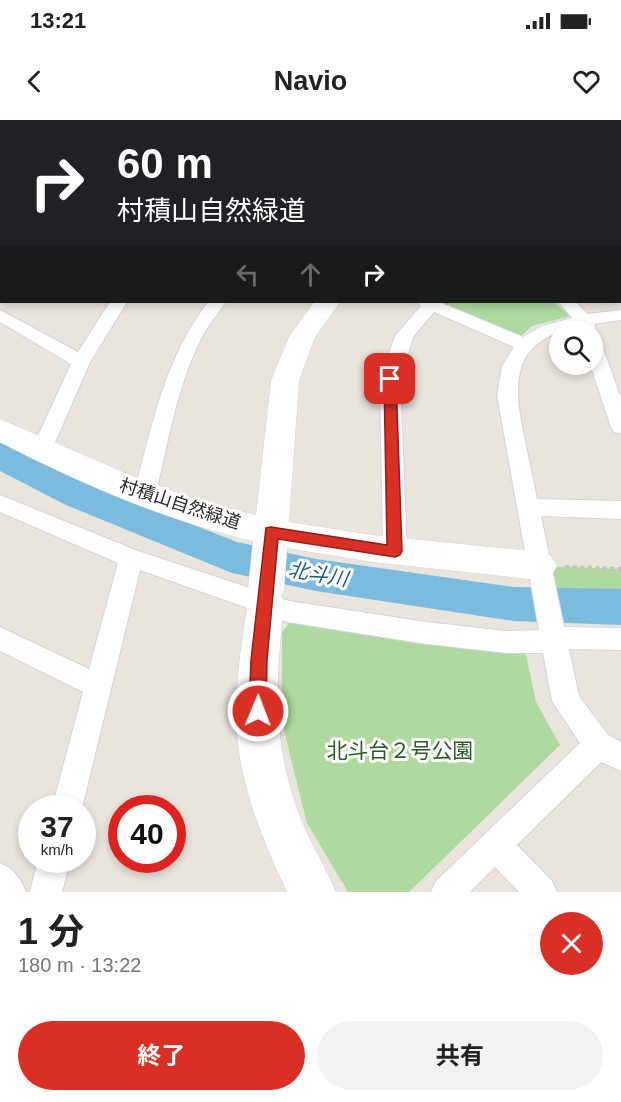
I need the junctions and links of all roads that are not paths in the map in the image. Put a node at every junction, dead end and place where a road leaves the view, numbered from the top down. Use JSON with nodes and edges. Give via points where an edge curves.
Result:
{"nodes":[{"id":1,"x":117,"y":303,"type":"edge"},
{"id":2,"x":216,"y":303,"type":"edge"},
{"id":3,"x":326,"y":303,"type":"edge"},
{"id":4,"x":428,"y":303,"type":"edge"},
{"id":5,"x":568,"y":303,"type":"edge"},
{"id":6,"x":0,"y":315,"type":"edge"},
{"id":7,"x":621,"y":315,"type":"edge"},
{"id":8,"x":582,"y":321,"type":"edge"},
{"id":9,"x":602,"y":321,"type":"edge"},
{"id":10,"x":549,"y":331,"type":"edge"},
{"id":11,"x":523,"y":344,"type":"junction"},
{"id":12,"x":81,"y":362,"type":"junction"},
{"id":13,"x":603,"y":375,"type":"edge"},
{"id":14,"x":621,"y":427,"type":"edge"},
{"id":15,"x":0,"y":429,"type":"edge"},
{"id":16,"x":42,"y":451,"type":"junction"},
{"id":17,"x":145,"y":493,"type":"junction"},
{"id":18,"x":0,"y":502,"type":"edge"},
{"id":19,"x":528,"y":507,"type":"junction"},
{"id":20,"x":621,"y":510,"type":"edge"},
{"id":21,"x":271,"y":538,"type":"junction"},
{"id":22,"x":395,"y":551,"type":"junction"},
{"id":23,"x":131,"y":558,"type":"junction"},
{"id":24,"x":540,"y":571,"type":"junction"},
{"id":25,"x":266,"y":596,"type":"junction"},
{"id":26,"x":553,"y":633,"type":"junction"},
{"id":27,"x":0,"y":638,"type":"edge"},
{"id":28,"x":621,"y":639,"type":"edge"},
{"id":29,"x":99,"y":687,"type":"junction"},
{"id":30,"x":610,"y":751,"type":"edge"},
{"id":31,"x":71,"y":795,"type":"edge"},
{"id":32,"x":496,"y":846,"type":"junction"},
{"id":33,"x":51,"y":873,"type":"edge"},
{"id":34,"x":0,"y":879,"type":"edge"},
{"id":35,"x":10,"y":892,"type":"edge"},
{"id":36,"x":46,"y":892,"type":"edge"},
{"id":37,"x":312,"y":892,"type":"edge"},
{"id":38,"x":447,"y":892,"type":"edge"},
{"id":39,"x":541,"y":892,"type":"edge"}],
"edges":[{"from":1,"to":12,"type":"street"},
{"from":2,"to":17,"type":"street","via":[[204,316],[178,370]]},
{"from":3,"to":21,"type":"street","via":[[302,338],[285,381]]},
{"from":4,"to":11,"type":"street"},
{"from":4,"to":22,"type":"street","via":[[404,336],[390,379]]},
{"from":5,"to":8,"type":"street"},
{"from":6,"to":12,"type":"street"},
{"from":7,"to":9,"type":"street"},
{"from":10,"to":11,"type":"street"},
{"from":11,"to":19,"type":"street","via":[[511,365],[507,388]]},
{"from":12,"to":16,"type":"street"},
{"from":13,"to":14,"type":"street"},
{"from":15,"to":16,"type":"street","name":"村積山自然緑道"},
{"from":16,"to":17,"type":"street","name":"村積山自然緑道"},
{"from":17,"to":21,"type":"street","name":"村積山自然緑道"},
{"from":18,"to":23,"type":"street"},
{"from":19,"to":20,"type":"street"},
{"from":19,"to":24,"type":"street"},
{"from":21,"to":22,"type":"street","name":"村積山自然緑道"},
{"from":21,"to":25,"type":"street"},
{"from":22,"to":24,"type":"street","name":"村積山自然緑道"},
{"from":23,"to":25,"type":"street"},
{"from":23,"to":29,"type":"street"},
{"from":24,"to":26,"type":"street"},
{"from":25,"to":26,"type":"street","via":[[286,611],[427,633],[506,642]]},
{"from":25,"to":37,"type":"street","via":[[258,688],[263,769],[286,839]]},
{"from":26,"to":28,"type":"street"},
{"from":26,"to":30,"type":"street","via":[[566,701]]},
{"from":27,"to":29,"type":"street"},
{"from":29,"to":31,"type":"street"},
{"from":30,"to":32,"type":"street"},
{"from":32,"to":38,"type":"street"},
{"from":32,"to":39,"type":"street"},
{"from":33,"to":36,"type":"street"},
{"from":34,"to":35,"type":"street"}]}
